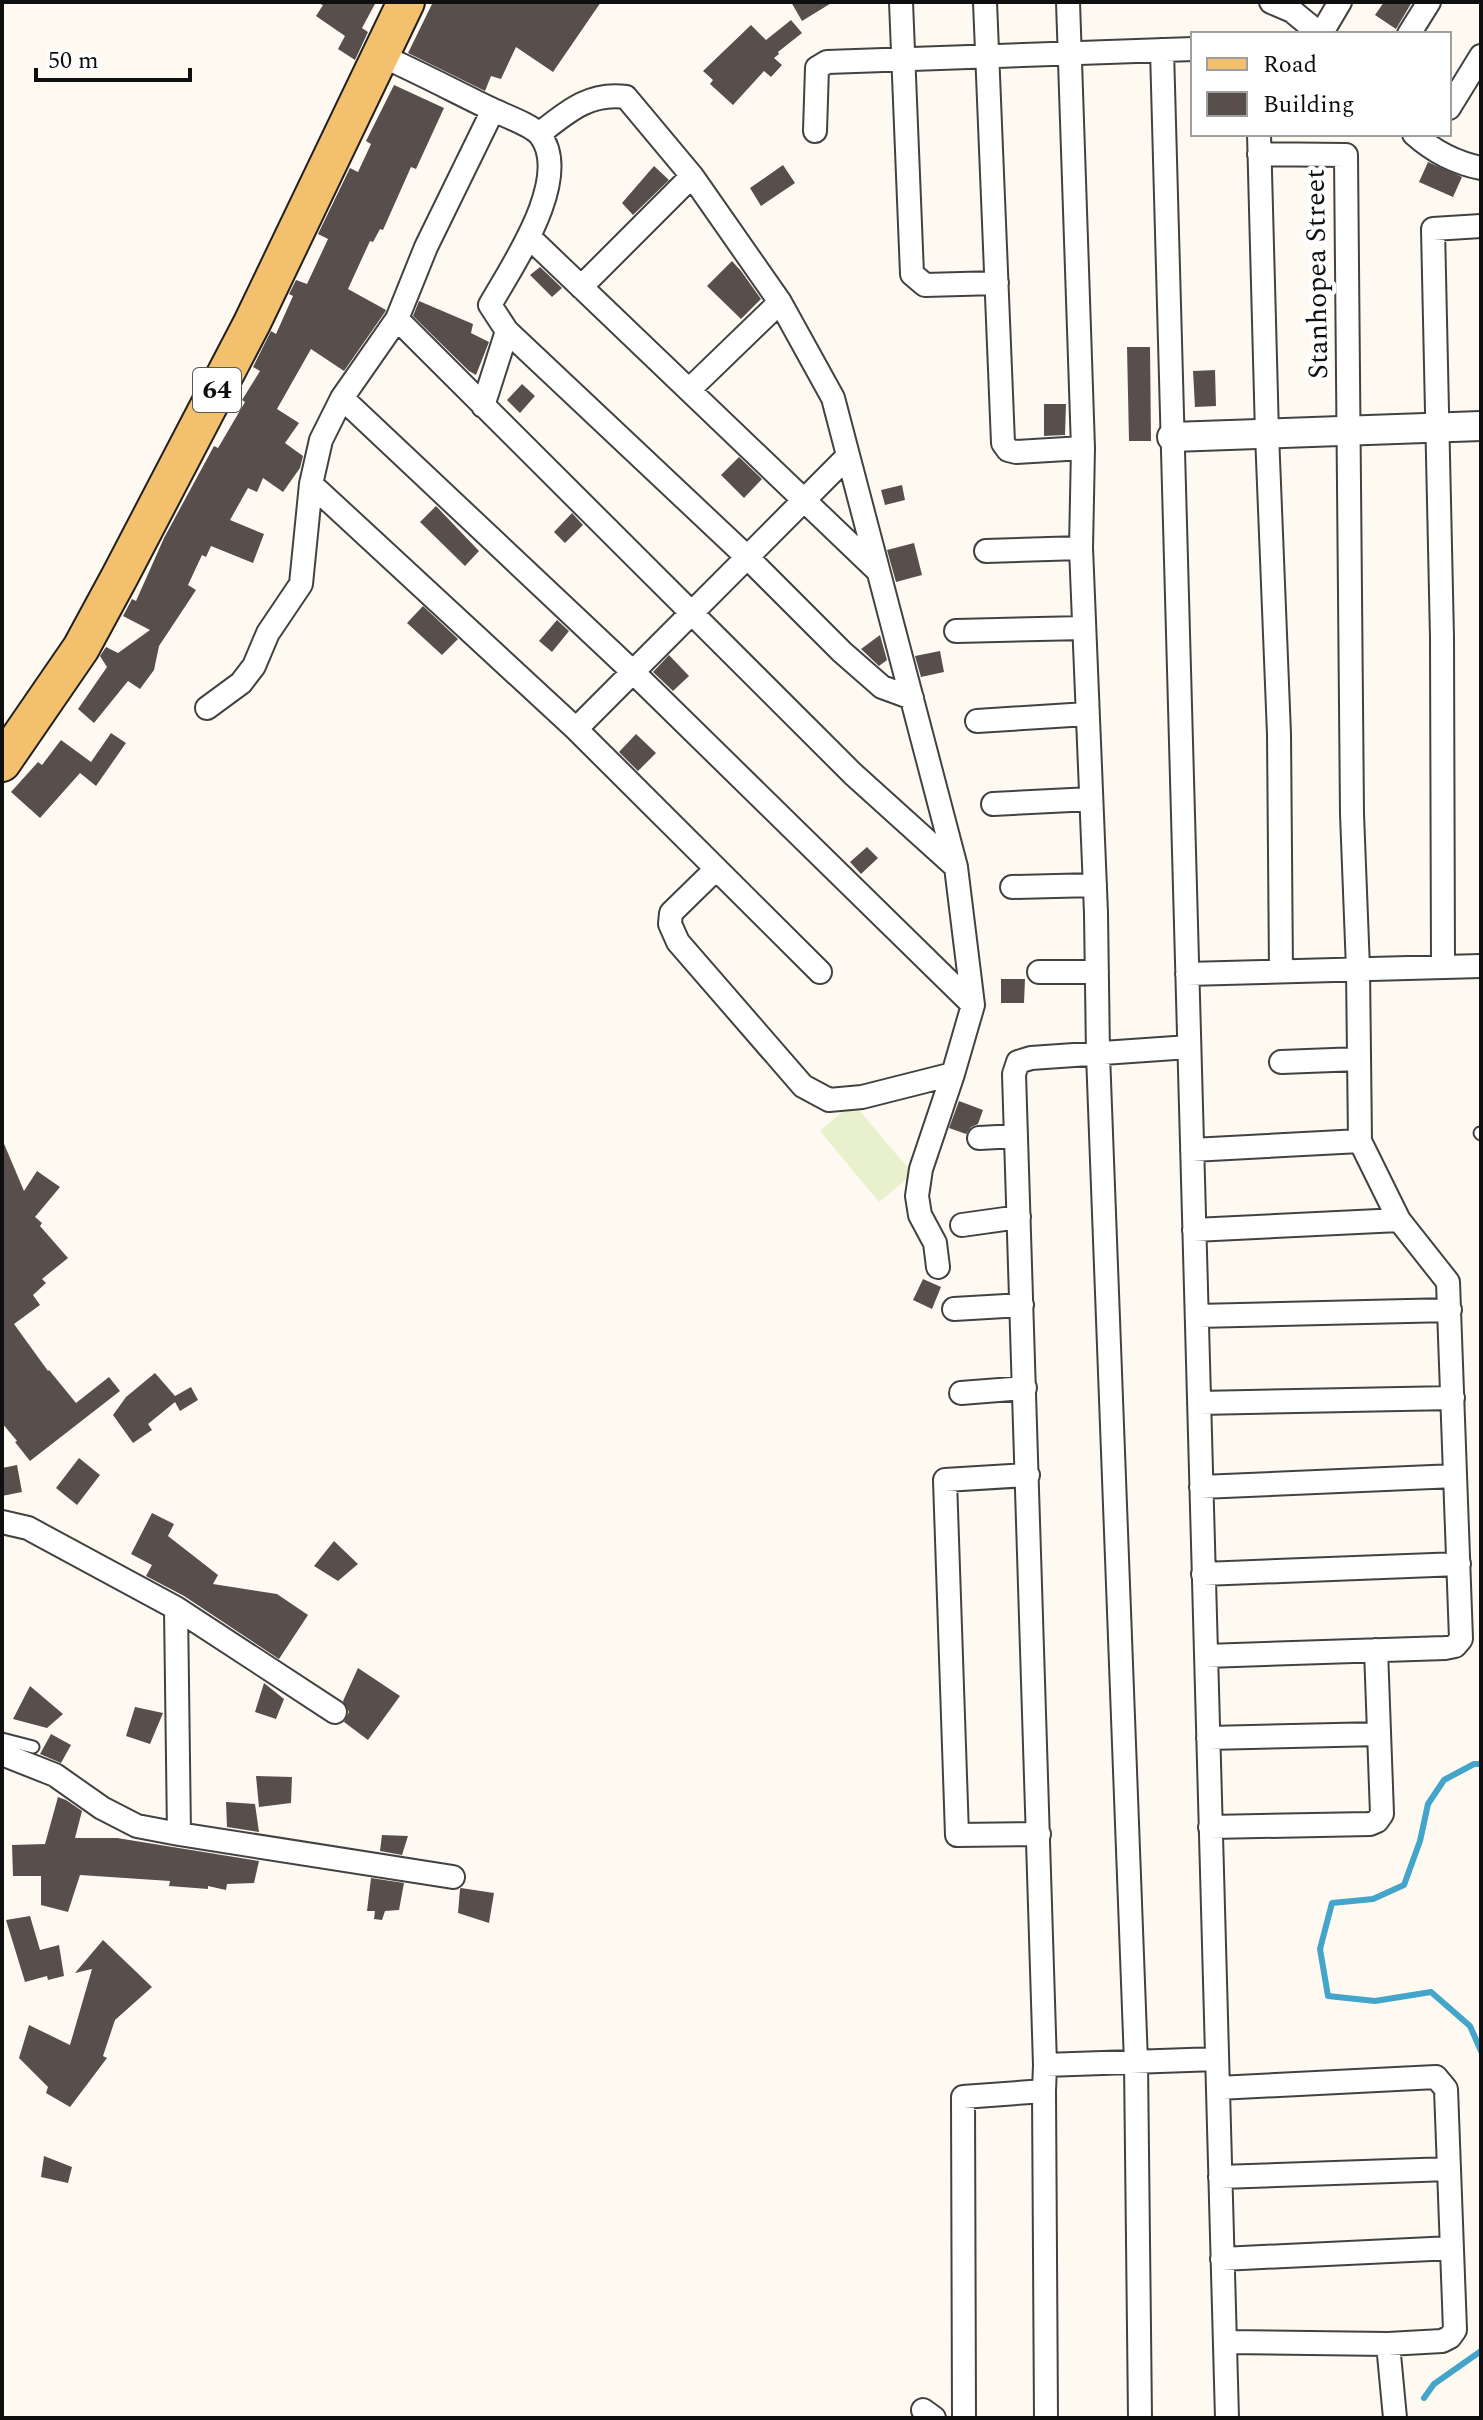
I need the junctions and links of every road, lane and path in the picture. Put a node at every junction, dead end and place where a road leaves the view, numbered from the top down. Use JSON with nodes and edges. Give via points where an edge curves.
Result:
{"nodes":[{"id":1,"x":406,"y":2,"type":"edge"},
{"id":2,"x":901,"y":2,"type":"edge"},
{"id":3,"x":985,"y":2,"type":"edge"},
{"id":4,"x":1068,"y":2,"type":"edge"},
{"id":5,"x":1271,"y":2,"type":"edge"},
{"id":6,"x":1340,"y":2,"type":"edge"},
{"id":7,"x":1429,"y":2,"type":"edge"},
{"id":8,"x":1318,"y":32,"type":"edge"},
{"id":9,"x":1322,"y":32,"type":"edge"},
{"id":10,"x":1410,"y":32,"type":"edge"},
{"id":11,"x":1191,"y":49,"type":"edge"},
{"id":12,"x":1162,"y":50,"type":"junction"},
{"id":13,"x":1070,"y":53,"type":"junction"},
{"id":14,"x":380,"y":55,"type":"junction"},
{"id":15,"x":988,"y":56,"type":"junction"},
{"id":16,"x":1481,"y":56,"type":"edge"},
{"id":17,"x":902,"y":58,"type":"junction"},
{"id":18,"x":1451,"y":105,"type":"edge"},
{"id":19,"x":493,"y":110,"type":"junction"},
{"id":20,"x":815,"y":131,"type":"dead end"},
{"id":21,"x":539,"y":134,"type":"junction"},
{"id":22,"x":1424,"y":138,"type":"edge"},
{"id":23,"x":1259,"y":144,"type":"edge"},
{"id":24,"x":1481,"y":168,"type":"edge"},
{"id":25,"x":692,"y":176,"type":"junction"},
{"id":26,"x":1481,"y":226,"type":"edge"},
{"id":27,"x":529,"y":237,"type":"junction"},
{"id":28,"x":997,"y":283,"type":"junction"},
{"id":29,"x":581,"y":287,"type":"junction"},
{"id":30,"x":780,"y":302,"type":"junction"},
{"id":31,"x":397,"y":319,"type":"junction"},
{"id":32,"x":507,"y":331,"type":"junction"},
{"id":33,"x":689,"y":390,"type":"junction"},
{"id":34,"x":342,"y":398,"type":"junction"},
{"id":35,"x":483,"y":406,"type":"junction"},
{"id":36,"x":1481,"y":426,"type":"edge"},
{"id":37,"x":1439,"y":427,"type":"junction"},
{"id":38,"x":1349,"y":431,"type":"junction"},
{"id":39,"x":1267,"y":434,"type":"junction"},
{"id":40,"x":1172,"y":437,"type":"junction"},
{"id":41,"x":1083,"y":448,"type":"junction"},
{"id":42,"x":847,"y":457,"type":"junction"},
{"id":43,"x":311,"y":484,"type":"junction"},
{"id":44,"x":804,"y":500,"type":"junction"},
{"id":45,"x":1081,"y":548,"type":"junction"},
{"id":46,"x":986,"y":551,"type":"dead end"},
{"id":47,"x":747,"y":557,"type":"junction"},
{"id":48,"x":878,"y":571,"type":"junction"},
{"id":49,"x":692,"y":613,"type":"junction"},
{"id":50,"x":1084,"y":628,"type":"junction"},
{"id":51,"x":956,"y":631,"type":"dead end"},
{"id":52,"x":633,"y":672,"type":"junction"},
{"id":53,"x":912,"y":698,"type":"junction"},
{"id":54,"x":207,"y":708,"type":"dead end"},
{"id":55,"x":1087,"y":714,"type":"junction"},
{"id":56,"x":977,"y":721,"type":"dead end"},
{"id":57,"x":576,"y":729,"type":"junction"},
{"id":58,"x":2,"y":763,"type":"edge"},
{"id":59,"x":1091,"y":799,"type":"junction"},
{"id":60,"x":993,"y":804,"type":"dead end"},
{"id":61,"x":956,"y":867,"type":"junction"},
{"id":62,"x":716,"y":869,"type":"junction"},
{"id":63,"x":1095,"y":885,"type":"junction"},
{"id":64,"x":1012,"y":887,"type":"dead end"},
{"id":65,"x":1481,"y":966,"type":"edge"},
{"id":66,"x":1443,"y":967,"type":"junction"},
{"id":67,"x":1358,"y":969,"type":"junction"},
{"id":68,"x":1281,"y":971,"type":"junction"},
{"id":69,"x":820,"y":972,"type":"dead end"},
{"id":70,"x":1039,"y":972,"type":"dead end"},
{"id":71,"x":1097,"y":972,"type":"junction"},
{"id":72,"x":1187,"y":974,"type":"junction"},
{"id":73,"x":973,"y":1005,"type":"junction"},
{"id":74,"x":1189,"y":1047,"type":"junction"},
{"id":75,"x":1098,"y":1054,"type":"junction"},
{"id":76,"x":1359,"y":1059,"type":"junction"},
{"id":77,"x":1281,"y":1062,"type":"dead end"},
{"id":78,"x":953,"y":1074,"type":"junction"},
{"id":79,"x":1016,"y":1136,"type":"junction"},
{"id":80,"x":979,"y":1138,"type":"dead end"},
{"id":81,"x":1360,"y":1141,"type":"junction"},
{"id":82,"x":1192,"y":1150,"type":"junction"},
{"id":83,"x":1019,"y":1217,"type":"junction"},
{"id":84,"x":1399,"y":1220,"type":"junction"},
{"id":85,"x":962,"y":1225,"type":"dead end"},
{"id":86,"x":1194,"y":1230,"type":"junction"},
{"id":87,"x":938,"y":1267,"type":"dead end"},
{"id":88,"x":1022,"y":1305,"type":"junction"},
{"id":89,"x":954,"y":1309,"type":"dead end"},
{"id":90,"x":1450,"y":1310,"type":"junction"},
{"id":91,"x":1197,"y":1316,"type":"junction"},
{"id":92,"x":1025,"y":1388,"type":"junction"},
{"id":93,"x":961,"y":1393,"type":"dead end"},
{"id":94,"x":1453,"y":1398,"type":"junction"},
{"id":95,"x":1199,"y":1403,"type":"junction"},
{"id":96,"x":1028,"y":1475,"type":"junction"},
{"id":97,"x":1455,"y":1476,"type":"junction"},
{"id":98,"x":1201,"y":1487,"type":"junction"},
{"id":99,"x":2,"y":1522,"type":"edge"},
{"id":100,"x":1459,"y":1564,"type":"junction"},
{"id":101,"x":1203,"y":1574,"type":"junction"},
{"id":102,"x":176,"y":1608,"type":"junction"},
{"id":103,"x":1376,"y":1650,"type":"junction"},
{"id":104,"x":1206,"y":1656,"type":"junction"},
{"id":105,"x":335,"y":1712,"type":"dead end"},
{"id":106,"x":1379,"y":1734,"type":"junction"},
{"id":107,"x":1208,"y":1738,"type":"junction"},
{"id":108,"x":2,"y":1739,"type":"edge"},
{"id":109,"x":33,"y":1747,"type":"dead end"},
{"id":110,"x":2,"y":1754,"type":"edge"},
{"id":111,"x":1210,"y":1827,"type":"junction"},
{"id":112,"x":179,"y":1834,"type":"junction"},
{"id":113,"x":1039,"y":1834,"type":"junction"},
{"id":114,"x":453,"y":1877,"type":"dead end"},
{"id":115,"x":1217,"y":2059,"type":"junction"},
{"id":116,"x":1136,"y":2062,"type":"junction"},
{"id":117,"x":1045,"y":2065,"type":"junction"},
{"id":118,"x":1218,"y":2088,"type":"junction"},
{"id":119,"x":1044,"y":2091,"type":"junction"},
{"id":120,"x":1449,"y":2169,"type":"junction"},
{"id":121,"x":1220,"y":2177,"type":"junction"},
{"id":122,"x":1452,"y":2248,"type":"junction"},
{"id":123,"x":1222,"y":2259,"type":"junction"},
{"id":124,"x":1225,"y":2342,"type":"junction"},
{"id":125,"x":1388,"y":2344,"type":"junction"},
{"id":126,"x":964,"y":2418,"type":"edge"},
{"id":127,"x":1046,"y":2418,"type":"edge"},
{"id":128,"x":1140,"y":2418,"type":"edge"},
{"id":129,"x":1227,"y":2418,"type":"edge"},
{"id":130,"x":1395,"y":2418,"type":"edge"}],
"edges":[{"from":1,"to":14,"type":"main road","number":"64"},
{"from":2,"to":17,"type":"street"},
{"from":3,"to":15,"type":"street"},
{"from":4,"to":13,"type":"street"},
{"from":5,"to":8,"type":"street"},
{"from":6,"to":9,"type":"street"},
{"from":7,"to":10,"type":"street"},
{"from":11,"to":12,"type":"street"},
{"from":12,"to":13,"type":"street"},
{"from":12,"to":40,"type":"street"},
{"from":13,"to":15,"type":"street"},
{"from":13,"to":41,"type":"street"},
{"from":14,"to":19,"type":"street"},
{"from":14,"to":58,"type":"main road","number":"64","via":[[252,323],[120,576],[81,648]]},
{"from":15,"to":17,"type":"street"},
{"from":15,"to":28,"type":"street"},
{"from":16,"to":18,"type":"street"},
{"from":17,"to":20,"type":"street","via":[[827,62],[817,68]]},
{"from":17,"to":28,"type":"street","via":[[912,274],[925,285]]},
{"from":19,"to":21,"type":"street"},
{"from":19,"to":31,"type":"street"},
{"from":21,"to":25,"type":"street","via":[[590,100],[626,97]]},
{"from":21,"to":27,"type":"street","via":[[550,172]]},
{"from":22,"to":24,"type":"street","via":[[1463,164]]},
{"from":23,"to":38,"type":"street","name":"Stanhopea Street","via":[[1346,155]]},
{"from":23,"to":39,"type":"street"},
{"from":25,"to":29,"type":"street"},
{"from":25,"to":30,"type":"street"},
{"from":26,"to":37,"type":"street","via":[[1433,229]]},
{"from":27,"to":29,"type":"street"},
{"from":27,"to":32,"type":"street","via":[[490,305]]},
{"from":28,"to":41,"type":"street","via":[[1003,443],[1016,452]]},
{"from":29,"to":33,"type":"street"},
{"from":30,"to":33,"type":"street"},
{"from":30,"to":42,"type":"street","via":[[833,398]]},
{"from":31,"to":34,"type":"street"},
{"from":31,"to":35,"type":"street"},
{"from":32,"to":35,"type":"street"},
{"from":32,"to":47,"type":"street"},
{"from":33,"to":44,"type":"street"},
{"from":34,"to":43,"type":"street","via":[[321,440]]},
{"from":34,"to":52,"type":"street"},
{"from":35,"to":49,"type":"street"},
{"from":36,"to":37,"type":"street"},
{"from":37,"to":38,"type":"street"},
{"from":37,"to":66,"type":"street"},
{"from":38,"to":39,"type":"street"},
{"from":38,"to":67,"type":"street"},
{"from":39,"to":40,"type":"street"},
{"from":39,"to":68,"type":"street","via":[[1279,734]]},
{"from":40,"to":72,"type":"street"},
{"from":41,"to":45,"type":"street"},
{"from":42,"to":44,"type":"street"},
{"from":42,"to":48,"type":"street"},
{"from":43,"to":54,"type":"street","via":[[301,584],[268,633],[254,666],[241,683]]},
{"from":43,"to":57,"type":"street"},
{"from":44,"to":47,"type":"street"},
{"from":44,"to":48,"type":"street"},
{"from":45,"to":46,"type":"street"},
{"from":45,"to":50,"type":"street"},
{"from":47,"to":49,"type":"street"},
{"from":47,"to":53,"type":"street","via":[[882,687]]},
{"from":48,"to":53,"type":"street"},
{"from":49,"to":52,"type":"street"},
{"from":49,"to":61,"type":"street","via":[[853,774]]},
{"from":50,"to":51,"type":"street"},
{"from":50,"to":55,"type":"street"},
{"from":52,"to":57,"type":"street"},
{"from":52,"to":73,"type":"street"},
{"from":53,"to":61,"type":"street"},
{"from":55,"to":56,"type":"street"},
{"from":55,"to":59,"type":"street"},
{"from":57,"to":62,"type":"street"},
{"from":59,"to":60,"type":"street"},
{"from":59,"to":63,"type":"street"},
{"from":61,"to":73,"type":"street"},
{"from":62,"to":69,"type":"street"},
{"from":62,"to":78,"type":"street","via":[[671,913],[670,924],[678,942],[803,1086],[829,1100]]},
{"from":63,"to":64,"type":"street"},
{"from":63,"to":71,"type":"street"},
{"from":65,"to":66,"type":"street"},
{"from":66,"to":67,"type":"street"},
{"from":67,"to":68,"type":"street"},
{"from":67,"to":76,"type":"street"},
{"from":68,"to":72,"type":"street"},
{"from":70,"to":71,"type":"street"},
{"from":71,"to":75,"type":"street"},
{"from":72,"to":74,"type":"street"},
{"from":73,"to":78,"type":"street"},
{"from":74,"to":75,"type":"street"},
{"from":74,"to":82,"type":"street"},
{"from":75,"to":79,"type":"street","via":[[1018,1062]]},
{"from":75,"to":116,"type":"street"},
{"from":76,"to":77,"type":"street"},
{"from":76,"to":81,"type":"street"},
{"from":78,"to":87,"type":"street","via":[[917,1196]]},
{"from":79,"to":80,"type":"street"},
{"from":79,"to":83,"type":"street"},
{"from":81,"to":82,"type":"street"},
{"from":81,"to":84,"type":"street"},
{"from":82,"to":86,"type":"street"},
{"from":83,"to":85,"type":"street"},
{"from":83,"to":88,"type":"street"},
{"from":84,"to":86,"type":"street"},
{"from":84,"to":90,"type":"street","via":[[1448,1282]]},
{"from":86,"to":91,"type":"street"},
{"from":88,"to":89,"type":"street"},
{"from":88,"to":92,"type":"street"},
{"from":90,"to":91,"type":"street"},
{"from":90,"to":94,"type":"street"},
{"from":91,"to":95,"type":"street"},
{"from":92,"to":93,"type":"street"},
{"from":92,"to":96,"type":"street"},
{"from":94,"to":95,"type":"street"},
{"from":94,"to":97,"type":"street"},
{"from":95,"to":98,"type":"street"},
{"from":96,"to":113,"type":"street"},
{"from":96,"to":113,"type":"street","via":[[945,1480],[957,1835]]},
{"from":97,"to":98,"type":"street"},
{"from":97,"to":100,"type":"street"},
{"from":98,"to":101,"type":"street"},
{"from":99,"to":102,"type":"street","via":[[28,1528]]},
{"from":100,"to":101,"type":"street"},
{"from":100,"to":103,"type":"street","via":[[1461,1639],[1455,1646]]},
{"from":101,"to":104,"type":"street"},
{"from":102,"to":105,"type":"street"},
{"from":102,"to":112,"type":"street"},
{"from":103,"to":104,"type":"street"},
{"from":103,"to":106,"type":"street"},
{"from":104,"to":107,"type":"street"},
{"from":106,"to":107,"type":"street"},
{"from":106,"to":111,"type":"street","via":[[1382,1814],[1377,1821]]},
{"from":107,"to":111,"type":"street"},
{"from":108,"to":109,"type":"lane"},
{"from":110,"to":112,"type":"street","via":[[55,1775],[137,1826]]},
{"from":111,"to":115,"type":"street"},
{"from":112,"to":114,"type":"street"},
{"from":113,"to":117,"type":"street"},
{"from":115,"to":116,"type":"street"},
{"from":115,"to":118,"type":"street"},
{"from":116,"to":117,"type":"street"},
{"from":116,"to":128,"type":"street"},
{"from":117,"to":119,"type":"street"},
{"from":118,"to":120,"type":"street","via":[[1436,2077],[1446,2089]]},
{"from":118,"to":121,"type":"street"},
{"from":119,"to":126,"type":"street","via":[[963,2097]]},
{"from":119,"to":127,"type":"street"},
{"from":120,"to":121,"type":"street"},
{"from":120,"to":122,"type":"street"},
{"from":121,"to":123,"type":"street"},
{"from":122,"to":123,"type":"street"},
{"from":122,"to":125,"type":"street","via":[[1455,2330],[1442,2341]]},
{"from":123,"to":124,"type":"street"},
{"from":124,"to":125,"type":"street"},
{"from":124,"to":129,"type":"street"},
{"from":125,"to":130,"type":"street"}]}
